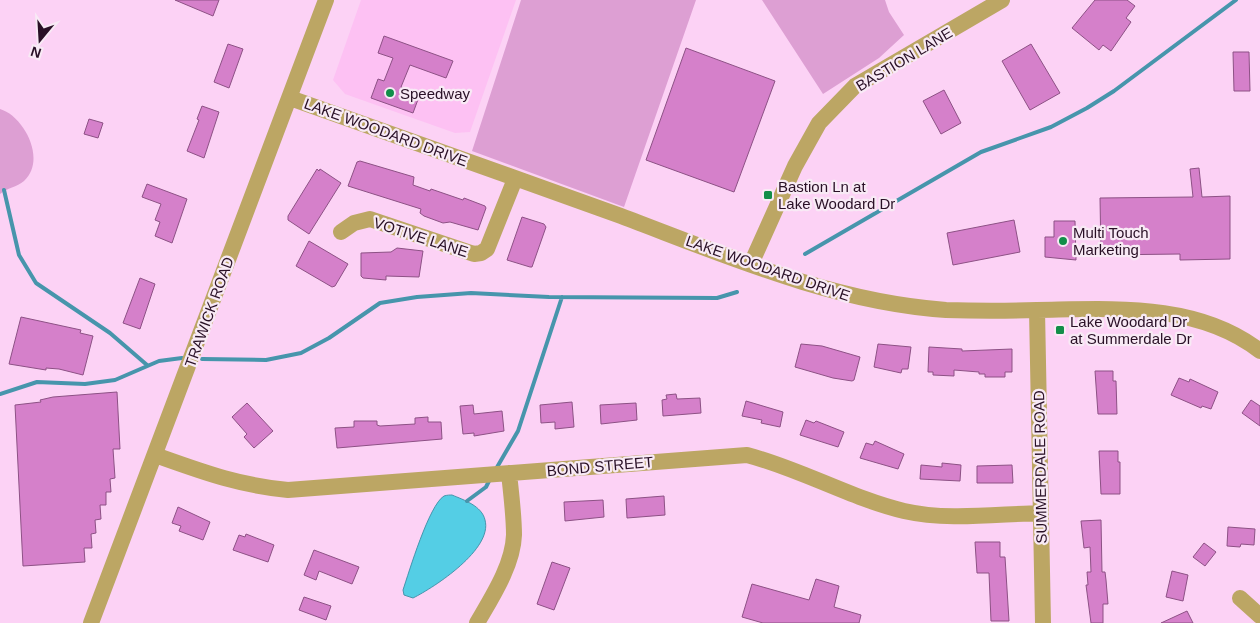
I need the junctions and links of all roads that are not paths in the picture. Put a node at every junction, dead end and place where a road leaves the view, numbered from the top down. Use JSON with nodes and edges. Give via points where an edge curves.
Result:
{"nodes":[{"id":1,"x":326,"y":0,"type":"edge"},
{"id":2,"x":1002,"y":0,"type":"edge"},
{"id":3,"x":290,"y":98,"type":"junction"},
{"id":4,"x":515,"y":179,"type":"junction"},
{"id":5,"x":341,"y":232,"type":"dead end"},
{"id":6,"x":751,"y":264,"type":"junction"},
{"id":7,"x":1037,"y":310,"type":"junction"},
{"id":8,"x":1260,"y":351,"type":"edge"},
{"id":9,"x":155,"y":455,"type":"junction"},
{"id":10,"x":509,"y":473,"type":"junction"},
{"id":11,"x":1041,"y":513,"type":"junction"},
{"id":12,"x":1240,"y":598,"type":"dead end"},
{"id":13,"x":1260,"y":616,"type":"edge"},
{"id":14,"x":91,"y":623,"type":"edge"},
{"id":15,"x":477,"y":623,"type":"edge"},
{"id":16,"x":1043,"y":623,"type":"edge"}],
"edges":[{"from":1,"to":3,"type":"street","name":"TRAWICK ROAD"},
{"from":2,"to":6,"type":"street","name":"BASTION LANE","via":[[855,86],[841,99],[819,123],[795,166]]},
{"from":3,"to":4,"type":"street","name":"LAKE WOODARD DRIVE"},
{"from":3,"to":9,"type":"street","name":"TRAWICK ROAD"},
{"from":4,"to":5,"type":"street","name":"VOTIVE LANE","via":[[487,249],[481,253],[474,254],[370,219],[354,223]]},
{"from":4,"to":6,"type":"street","name":"LAKE WOODARD DRIVE"},
{"from":6,"to":7,"type":"street","name":"LAKE WOODARD DRIVE","via":[[821,288],[884,303],[946,310]]},
{"from":7,"to":8,"type":"street","name":"LAKE WOODARD DRIVE","via":[[1139,309],[1168,314],[1223,330]]},
{"from":7,"to":11,"type":"street","name":"SUMMERDALE ROAD"},
{"from":9,"to":10,"type":"street","name":"BOND STREET","via":[[231,482],[288,490]]},
{"from":9,"to":14,"type":"street","name":"TRAWICK ROAD"},
{"from":10,"to":11,"type":"street","name":"BOND STREET","via":[[746,455],[778,463],[867,500],[904,511],[935,516]]},
{"from":10,"to":15,"type":"street","via":[[514,536],[495,593]]},
{"from":11,"to":16,"type":"street","name":"SUMMERDALE ROAD"},
{"from":12,"to":13,"type":"street"}]}
